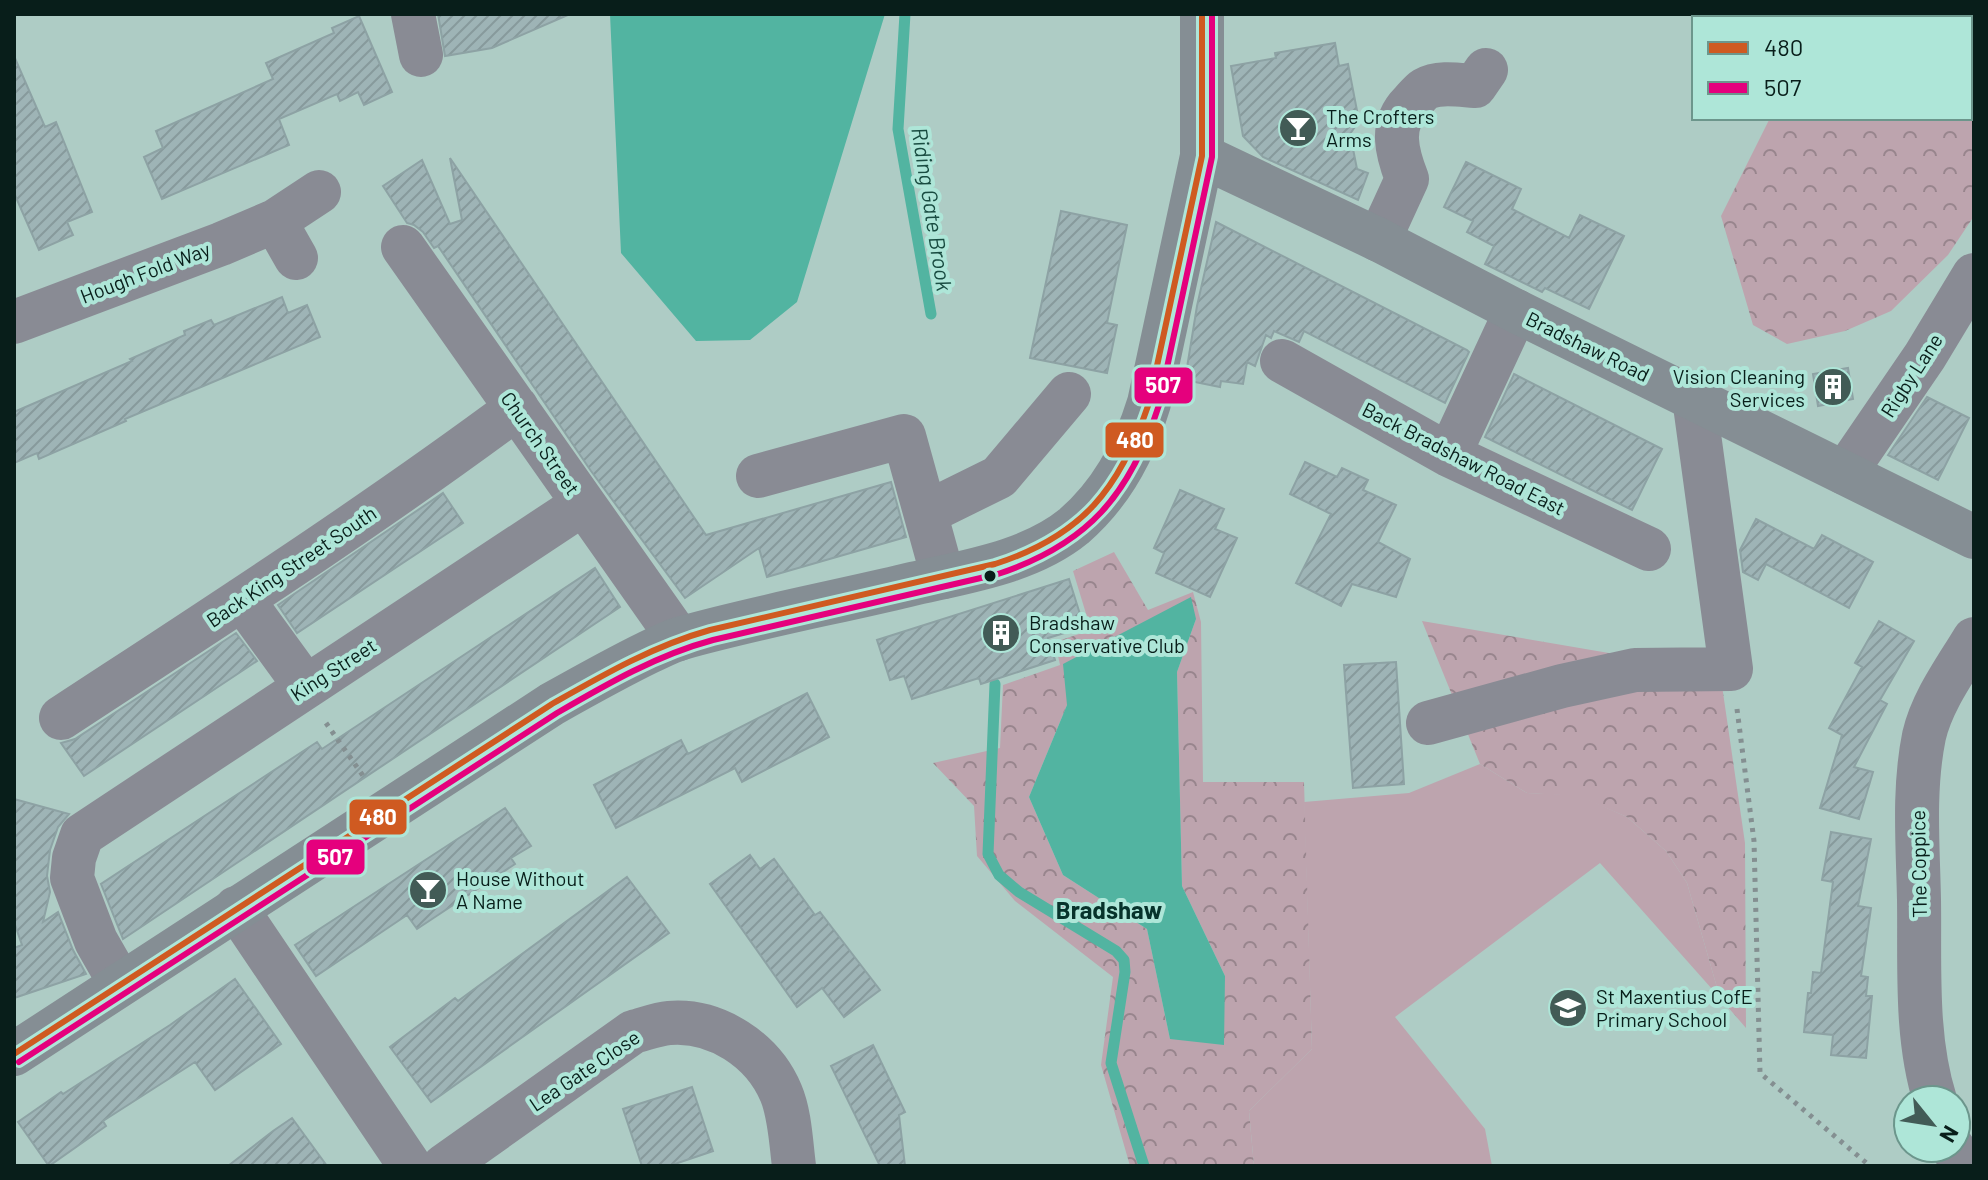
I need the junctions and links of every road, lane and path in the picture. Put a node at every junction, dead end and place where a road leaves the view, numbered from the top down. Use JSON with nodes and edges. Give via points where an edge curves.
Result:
{"nodes":[{"id":1,"x":1202,"y":14,"type":"edge"},
{"id":2,"x":1486,"y":70,"type":"dead end"},
{"id":3,"x":1202,"y":156,"type":"junction"},
{"id":4,"x":319,"y":192,"type":"dead end"},
{"id":5,"x":1379,"y":240,"type":"junction"},
{"id":6,"x":403,"y":247,"type":"dead end"},
{"id":7,"x":1974,"y":275,"type":"edge"},
{"id":8,"x":1516,"y":311,"type":"junction"},
{"id":9,"x":14,"y":322,"type":"edge"},
{"id":10,"x":1282,"y":361,"type":"dead end"},
{"id":11,"x":1069,"y":394,"type":"dead end"},
{"id":12,"x":1694,"y":398,"type":"junction"},
{"id":13,"x":517,"y":408,"type":"junction"},
{"id":14,"x":1449,"y":455,"type":"junction"},
{"id":15,"x":1845,"y":473,"type":"junction"},
{"id":16,"x":758,"y":476,"type":"dead end"},
{"id":17,"x":583,"y":504,"type":"junction"},
{"id":18,"x":926,"y":513,"type":"junction"},
{"id":19,"x":1974,"y":537,"type":"edge"},
{"id":20,"x":1649,"y":549,"type":"dead end"},
{"id":21,"x":943,"y":577,"type":"junction"},
{"id":22,"x":242,"y":599,"type":"junction"},
{"id":23,"x":679,"y":639,"type":"junction"},
{"id":24,"x":1974,"y":639,"type":"edge"},
{"id":25,"x":1731,"y":669,"type":"junction"},
{"id":26,"x":304,"y":689,"type":"junction"},
{"id":27,"x":61,"y":718,"type":"dead end"},
{"id":28,"x":1428,"y":723,"type":"dead end"},
{"id":29,"x":388,"y":810,"type":"junction"},
{"id":30,"x":236,"y":908,"type":"junction"},
{"id":31,"x":120,"y":983,"type":"junction"},
{"id":32,"x":14,"y":1054,"type":"edge"},
{"id":33,"x":1929,"y":1084,"type":"edge"},
{"id":34,"x":410,"y":1166,"type":"edge"},
{"id":35,"x":444,"y":1166,"type":"edge"},
{"id":36,"x":794,"y":1166,"type":"edge"},
{"id":37,"x":1870,"y":1166,"type":"edge"}],
"edges":[{"from":1,"to":3,"type":"main road"},
{"from":2,"to":5,"type":"street","via":[[1475,86],[1425,89],[1405,109],[1396,139],[1407,179]]},
{"from":3,"to":5,"type":"main road","name":"Bradshaw Road"},
{"from":3,"to":21,"type":"main road","via":[[1149,403],[1114,481],[1072,527],[1046,544]]},
{"from":4,"to":9,"type":"street","name":"Hough Fold Way","via":[[286,239]]},
{"from":5,"to":8,"type":"main road","name":"Bradshaw Road"},
{"from":6,"to":13,"type":"street","name":"Church Street"},
{"from":7,"to":15,"type":"street","name":"Rigby Lane"},
{"from":8,"to":12,"type":"main road","name":"Bradshaw Road"},
{"from":8,"to":14,"type":"street"},
{"from":10,"to":14,"type":"street","name":"Back Bradshaw Road East"},
{"from":11,"to":18,"type":"street","via":[[999,477]]},
{"from":12,"to":15,"type":"main road","name":"Bradshaw Road"},
{"from":12,"to":25,"type":"street"},
{"from":13,"to":17,"type":"street","name":"Church Street"},
{"from":13,"to":22,"type":"street","name":"Back King Street South"},
{"from":14,"to":20,"type":"street","name":"Back Bradshaw Road East"},
{"from":15,"to":19,"type":"main road","name":"Bradshaw Road"},
{"from":16,"to":18,"type":"street","via":[[904,436]]},
{"from":17,"to":23,"type":"street","name":"Church Street"},
{"from":17,"to":26,"type":"street","name":"King Street"},
{"from":18,"to":21,"type":"street"},
{"from":21,"to":23,"type":"main road"},
{"from":22,"to":26,"type":"street"},
{"from":22,"to":27,"type":"street","name":"Back King Street South"},
{"from":23,"to":29,"type":"main road","via":[[608,671]]},
{"from":24,"to":33,"type":"street","name":"The Coppice","via":[[1942,690],[1925,733],[1917,785],[1920,1003]]},
{"from":25,"to":28,"type":"street","via":[[1635,670]]},
{"from":25,"to":37,"type":"path","via":[[1754,841],[1760,1073]]},
{"from":26,"to":29,"type":"path"},
{"from":26,"to":31,"type":"street","name":"King Street","via":[[82,835],[72,878],[96,941]]},
{"from":29,"to":30,"type":"main road"},
{"from":30,"to":31,"type":"main road"},
{"from":30,"to":34,"type":"street"},
{"from":31,"to":32,"type":"main road"},
{"from":35,"to":36,"type":"street","name":"Lea Gate Close","via":[[633,1032],[668,1023],[701,1024],[733,1038],[761,1061],[782,1094]]}]}
